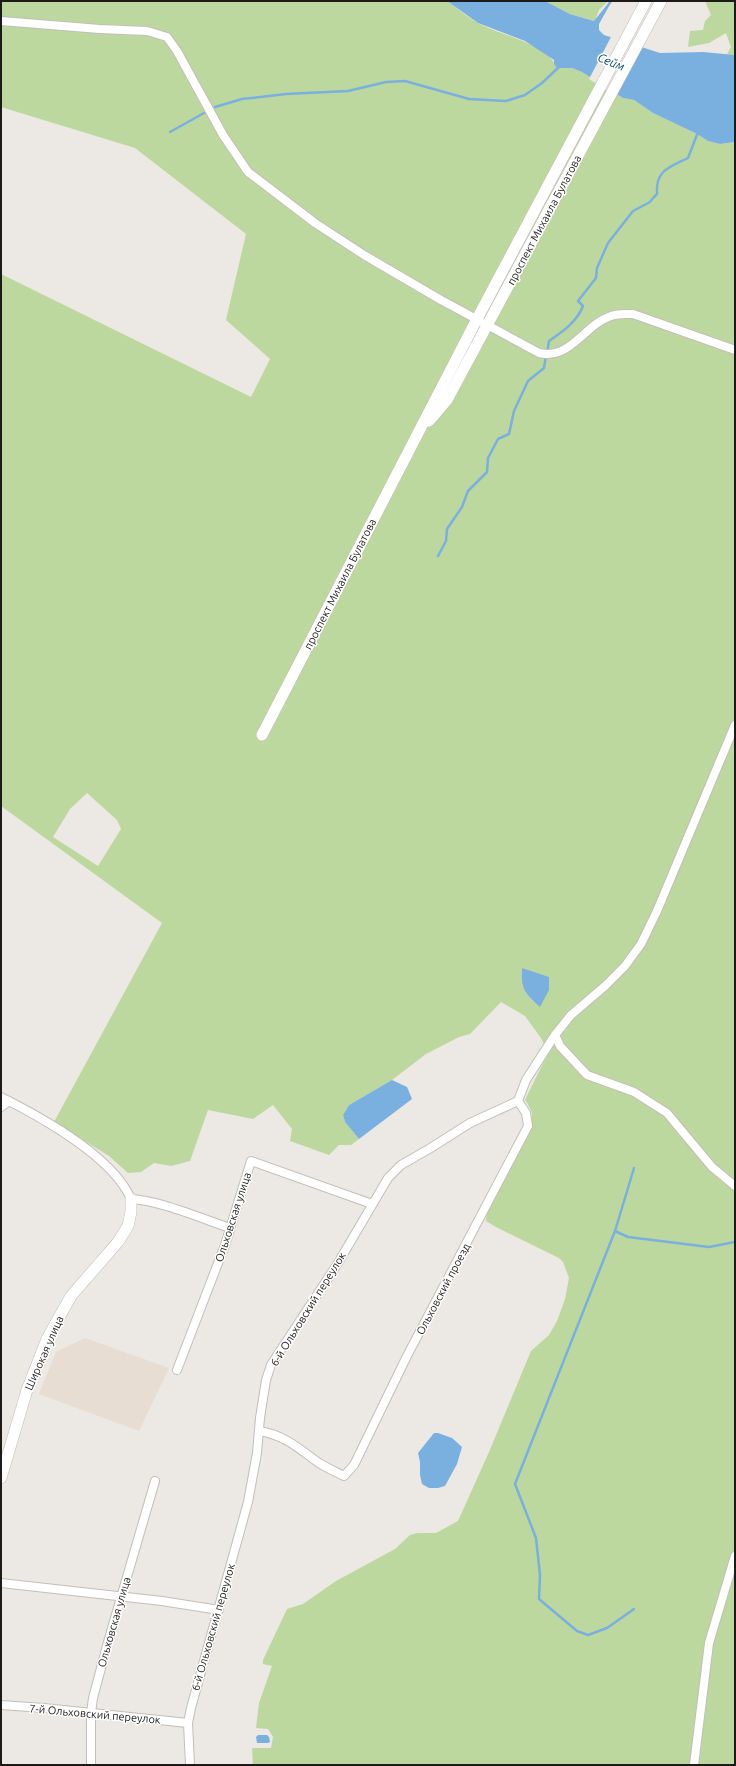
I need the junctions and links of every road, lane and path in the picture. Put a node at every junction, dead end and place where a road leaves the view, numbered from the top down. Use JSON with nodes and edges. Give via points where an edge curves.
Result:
{"nodes":[{"id":1,"x":646,"y":1,"type":"edge"},
{"id":2,"x":661,"y":1,"type":"edge"},
{"id":3,"x":1,"y":21,"type":"edge"},
{"id":4,"x":477,"y":319,"type":"junction"},
{"id":5,"x":488,"y":326,"type":"junction"},
{"id":6,"x":735,"y":350,"type":"edge"},
{"id":7,"x":418,"y":433,"type":"junction"},
{"id":8,"x":735,"y":726,"type":"edge"},
{"id":9,"x":262,"y":735,"type":"dead end"},
{"id":10,"x":555,"y":1035,"type":"junction"},
{"id":11,"x":5,"y":1099,"type":"edge"},
{"id":12,"x":518,"y":1101,"type":"junction"},
{"id":13,"x":1,"y":1108,"type":"edge"},
{"id":14,"x":735,"y":1186,"type":"edge"},
{"id":15,"x":131,"y":1199,"type":"junction"},
{"id":16,"x":372,"y":1204,"type":"junction"},
{"id":17,"x":230,"y":1228,"type":"junction"},
{"id":18,"x":178,"y":1370,"type":"dead end"},
{"id":19,"x":259,"y":1431,"type":"junction"},
{"id":20,"x":1,"y":1478,"type":"edge"},
{"id":21,"x":155,"y":1481,"type":"dead end"},
{"id":22,"x":735,"y":1556,"type":"edge"},
{"id":23,"x":1,"y":1583,"type":"edge"},
{"id":24,"x":121,"y":1597,"type":"junction"},
{"id":25,"x":218,"y":1610,"type":"junction"},
{"id":26,"x":1,"y":1705,"type":"edge"},
{"id":27,"x":91,"y":1713,"type":"junction"},
{"id":28,"x":188,"y":1722,"type":"junction"},
{"id":29,"x":91,"y":1765,"type":"edge"},
{"id":30,"x":190,"y":1765,"type":"edge"},
{"id":31,"x":694,"y":1765,"type":"edge"}],
"edges":[{"from":1,"to":4,"type":"street","name":"проспект Михаила Булатова"},
{"from":2,"to":5,"type":"street","name":"проспект Михаила Булатова"},
{"from":3,"to":4,"type":"street","via":[[147,30],[167,37],[223,136],[248,172],[315,223],[358,251]]},
{"from":4,"to":5,"type":"street"},
{"from":4,"to":7,"type":"street","name":"проспект Михаила Булатова"},
{"from":5,"to":6,"type":"street","via":[[539,353],[556,354],[610,316],[633,314]]},
{"from":5,"to":7,"type":"street","name":"проспект Михаила Булатова","via":[[448,400]]},
{"from":7,"to":9,"type":"street","name":"проспект Михаила Булатова"},
{"from":8,"to":10,"type":"street","via":[[658,910],[641,944],[625,966],[571,1014]]},
{"from":10,"to":12,"type":"street","via":[[526,1080]]},
{"from":10,"to":14,"type":"street","via":[[564,1051],[587,1075],[634,1092],[666,1113],[708,1163]]},
{"from":11,"to":13,"type":"street"},
{"from":11,"to":15,"type":"street","via":[[56,1128],[105,1164],[121,1182]]},
{"from":12,"to":16,"type":"street","name":"6-й Ольховский переулок","via":[[470,1123],[401,1165],[388,1178]]},
{"from":12,"to":19,"type":"street","name":"Ольховский проезд","via":[[526,1113],[528,1126],[407,1356],[354,1465],[344,1476],[287,1440]]},
{"from":15,"to":17,"type":"street","via":[[164,1206]]},
{"from":15,"to":20,"type":"street","name":"Широкая улица","via":[[128,1226],[118,1242],[72,1296],[47,1339],[27,1390]]},
{"from":16,"to":17,"type":"street","name":"Ольховская улица","via":[[251,1161]]},
{"from":16,"to":19,"type":"street","name":"6-й Ольховский переулок","via":[[338,1264],[271,1365],[266,1380]]},
{"from":17,"to":18,"type":"street","name":"Ольховская улица"},
{"from":19,"to":25,"type":"street","name":"6-й Ольховский переулок","via":[[254,1478]]},
{"from":21,"to":24,"type":"street","name":"Ольховская улица"},
{"from":22,"to":31,"type":"street","via":[[709,1643]]},
{"from":23,"to":24,"type":"street"},
{"from":24,"to":25,"type":"street"},
{"from":24,"to":27,"type":"street","name":"Ольховская улица"},
{"from":25,"to":28,"type":"street","name":"6-й Ольховский переулок"},
{"from":26,"to":27,"type":"street","name":"7-й Ольховский переулок"},
{"from":27,"to":28,"type":"street","name":"7-й Ольховский переулок"},
{"from":27,"to":29,"type":"street","name":"Ольховская улица"},
{"from":28,"to":30,"type":"street","name":"6-й Ольховский переулок"}]}
